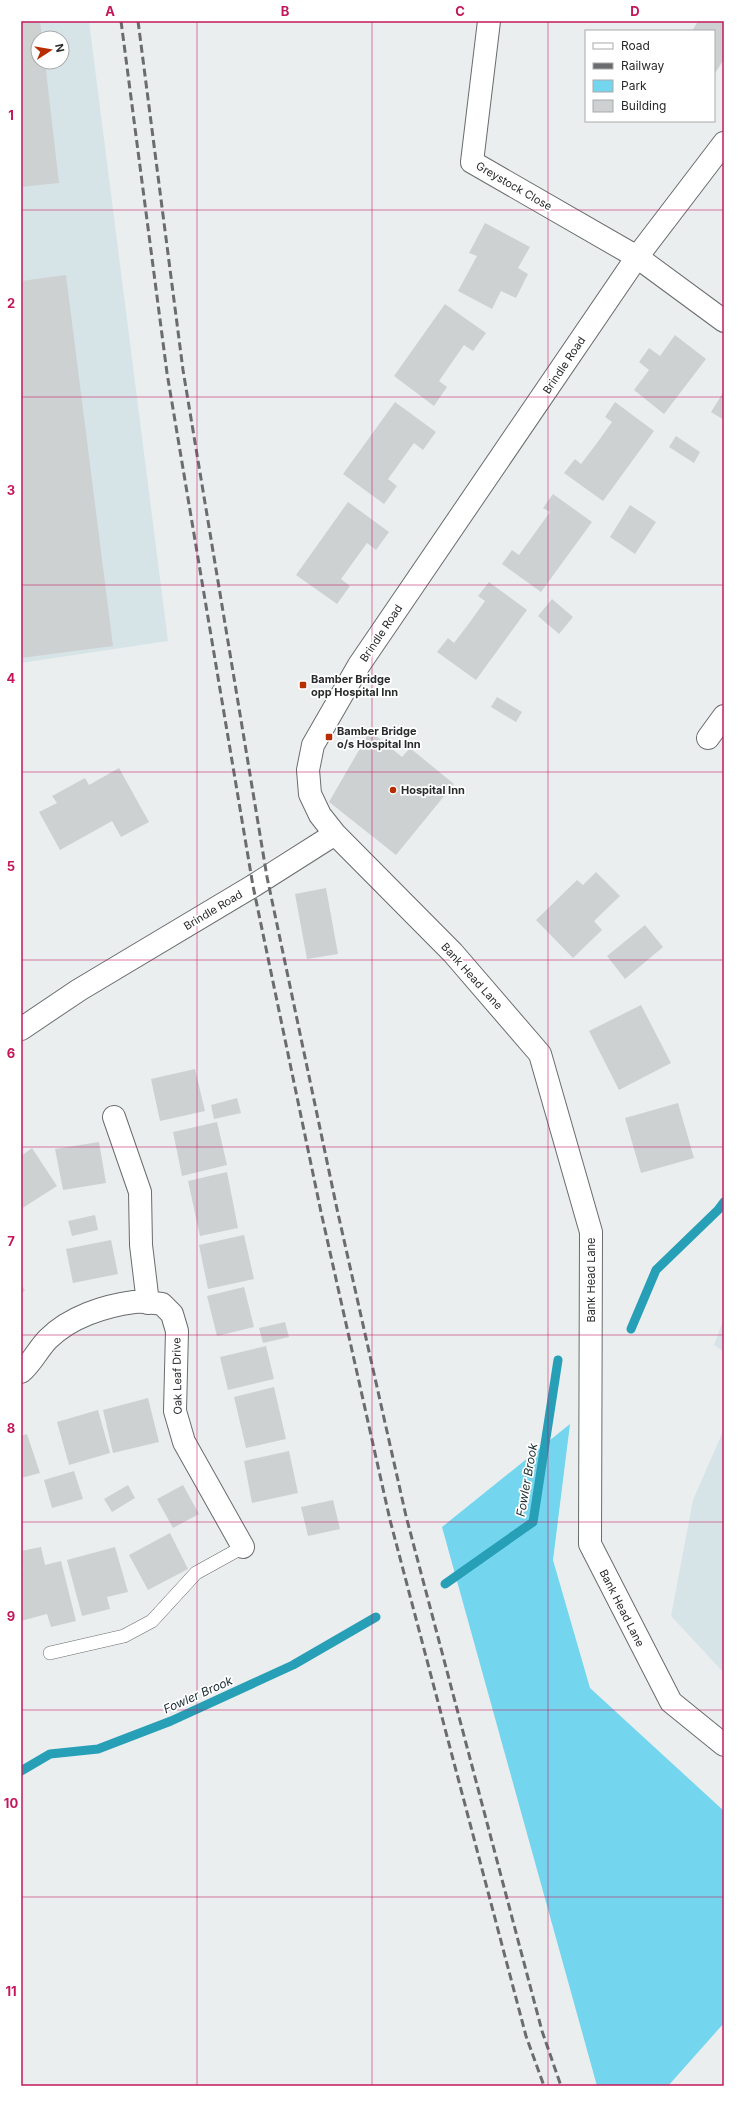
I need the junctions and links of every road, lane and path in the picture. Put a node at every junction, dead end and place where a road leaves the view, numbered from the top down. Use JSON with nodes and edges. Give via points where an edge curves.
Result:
{"nodes":[{"id":1,"x":489,"y":21,"type":"edge"},
{"id":2,"x":724,"y":143,"type":"edge"},
{"id":3,"x":637,"y":257,"type":"junction"},
{"id":4,"x":724,"y":321,"type":"edge"},
{"id":5,"x":724,"y":716,"type":"edge"},
{"id":6,"x":708,"y":738,"type":"dead end"},
{"id":7,"x":334,"y":834,"type":"junction"},
{"id":8,"x":21,"y":1029,"type":"edge"},
{"id":9,"x":114,"y":1117,"type":"dead end"},
{"id":10,"x":148,"y":1302,"type":"junction"},
{"id":11,"x":21,"y":1372,"type":"edge"},
{"id":12,"x":243,"y":1547,"type":"joint"},
{"id":13,"x":50,"y":1653,"type":"dead end"},
{"id":14,"x":724,"y":1745,"type":"edge"}],
"edges":[{"from":1,"to":3,"type":"street","name":"Greystock Close","via":[[472,162]]},
{"from":2,"to":3,"type":"street","name":"Brindle Road"},
{"from":3,"to":4,"type":"street"},
{"from":3,"to":7,"type":"street","name":"Brindle Road","via":[[359,665],[313,745],[308,770],[310,794],[320,815]]},
{"from":5,"to":6,"type":"street"},
{"from":7,"to":8,"type":"street","name":"Brindle Road","via":[[253,886],[79,990]]},
{"from":7,"to":14,"type":"street","name":"Bank Head Lane","via":[[453,953],[540,1054],[591,1232],[590,1544],[671,1702]]},
{"from":9,"to":10,"type":"street","via":[[140,1192],[141,1245]]},
{"from":10,"to":11,"type":"street","name":"Oak Leaf Drive","via":[[136,1301],[103,1308],[72,1320],[48,1339],[29,1366]]},
{"from":10,"to":12,"type":"street","name":"Oak Leaf Drive","via":[[162,1304],[172,1314],[177,1331],[176,1412],[184,1442]]},
{"from":12,"to":13,"type":"lane","via":[[196,1573],[152,1621],[124,1636]]}]}
